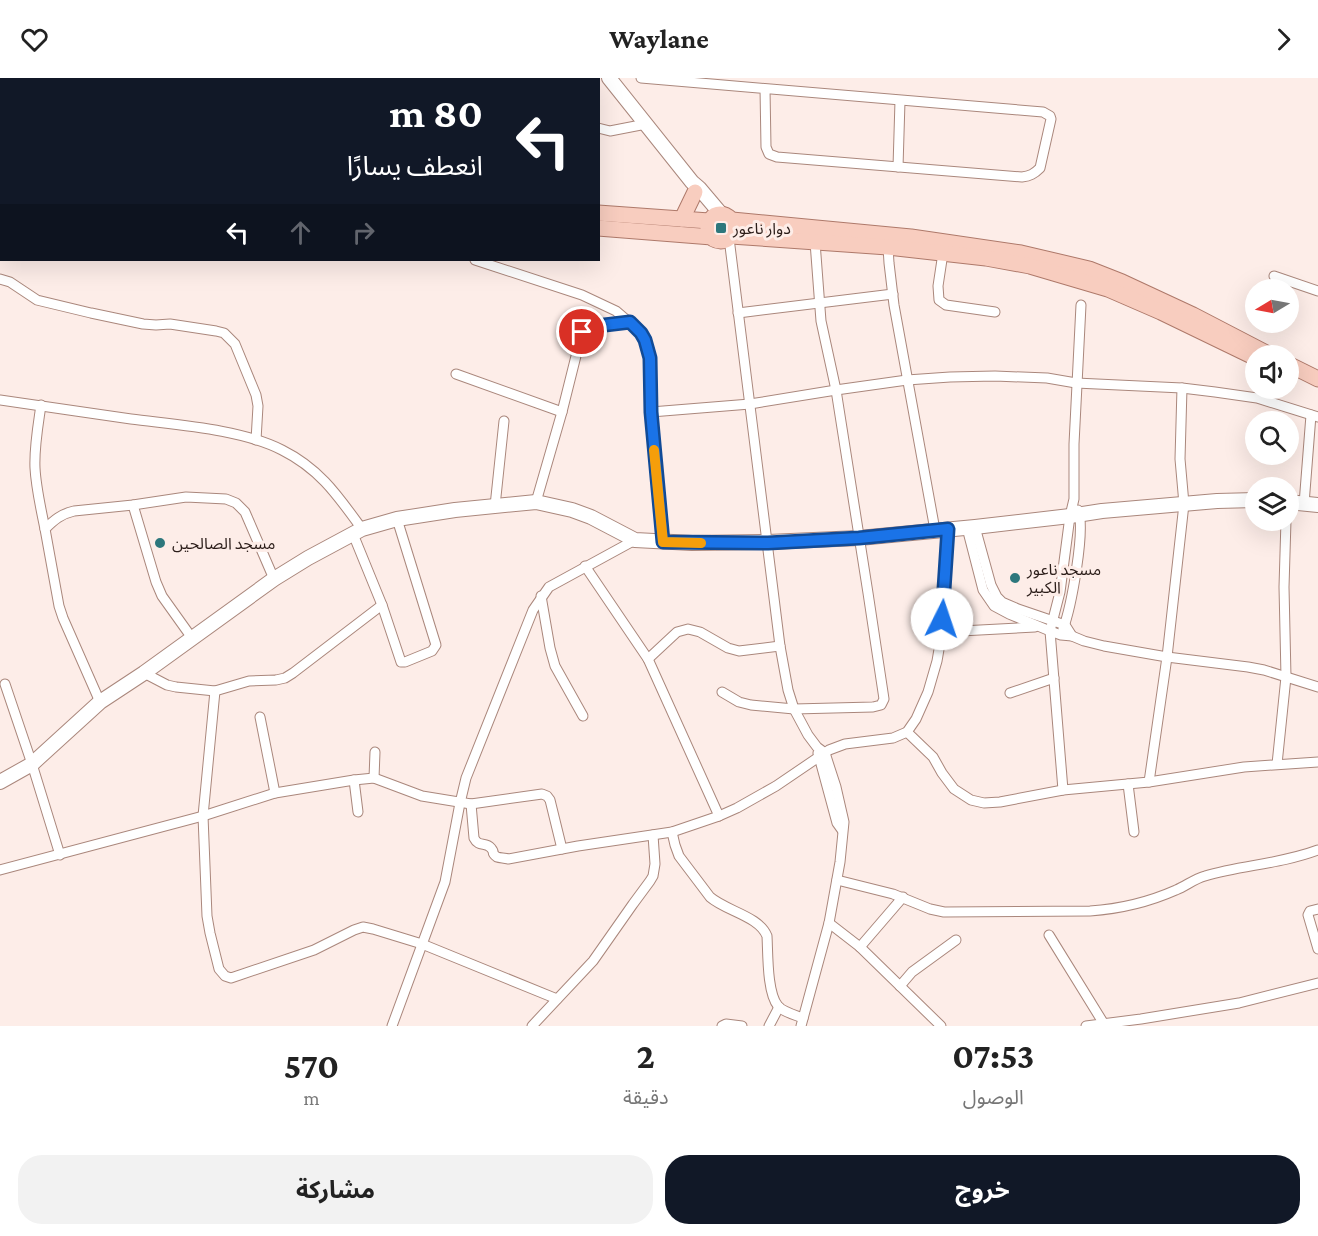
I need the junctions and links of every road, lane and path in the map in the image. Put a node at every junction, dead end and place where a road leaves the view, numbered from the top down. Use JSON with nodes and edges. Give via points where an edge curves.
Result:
{"nodes":[{"id":1,"x":609,"y":78,"type":"edge"},
{"id":2,"x":641,"y":78,"type":"edge"},
{"id":3,"x":765,"y":89,"type":"junction"},
{"id":4,"x":900,"y":101,"type":"junction"},
{"id":5,"x":646,"y":124,"type":"junction"},
{"id":6,"x":600,"y":128,"type":"edge"},
{"id":7,"x":898,"y":168,"type":"junction"},
{"id":8,"x":693,"y":187,"type":"junction"},
{"id":9,"x":600,"y":213,"type":"edge"},
{"id":10,"x":719,"y":218,"type":"junction"},
{"id":11,"x":682,"y":219,"type":"junction"},
{"id":12,"x":600,"y":228,"type":"edge"},
{"id":13,"x":723,"y":238,"type":"junction"},
{"id":14,"x":815,"y":242,"type":"junction"},
{"id":15,"x":888,"y":247,"type":"junction"},
{"id":16,"x":943,"y":253,"type":"junction"},
{"id":17,"x":478,"y":261,"type":"edge"},
{"id":18,"x":1274,"y":276,"type":"dead end"},
{"id":19,"x":0,"y":279,"type":"edge"},
{"id":20,"x":1318,"y":291,"type":"edge"},
{"id":21,"x":893,"y":294,"type":"junction"},
{"id":22,"x":821,"y":303,"type":"junction"},
{"id":23,"x":1081,"y":305,"type":"dead end"},
{"id":24,"x":995,"y":312,"type":"dead end"},
{"id":25,"x":738,"y":313,"type":"junction"},
{"id":26,"x":630,"y":322,"type":"junction"},
{"id":27,"x":1251,"y":345,"type":"edge"},
{"id":28,"x":1245,"y":353,"type":"edge"},
{"id":29,"x":1299,"y":370,"type":"edge"},
{"id":30,"x":456,"y":374,"type":"dead end"},
{"id":31,"x":1318,"y":379,"type":"edge"},
{"id":32,"x":907,"y":380,"type":"junction"},
{"id":33,"x":1299,"y":380,"type":"edge"},
{"id":34,"x":1077,"y":383,"type":"junction"},
{"id":35,"x":1182,"y":388,"type":"junction"},
{"id":36,"x":1318,"y":389,"type":"edge"},
{"id":37,"x":836,"y":390,"type":"junction"},
{"id":38,"x":0,"y":400,"type":"edge"},
{"id":39,"x":750,"y":404,"type":"junction"},
{"id":40,"x":41,"y":405,"type":"junction"},
{"id":41,"x":562,"y":412,"type":"junction"},
{"id":42,"x":651,"y":412,"type":"junction"},
{"id":43,"x":1315,"y":416,"type":"edge"},
{"id":44,"x":504,"y":421,"type":"dead end"},
{"id":45,"x":256,"y":440,"type":"junction"},
{"id":46,"x":1245,"y":500,"type":"edge"},
{"id":47,"x":536,"y":502,"type":"junction"},
{"id":48,"x":1299,"y":503,"type":"edge"},
{"id":49,"x":1184,"y":504,"type":"junction"},
{"id":50,"x":1304,"y":504,"type":"junction"},
{"id":51,"x":133,"y":505,"type":"junction"},
{"id":52,"x":1318,"y":505,"type":"edge"},
{"id":53,"x":495,"y":506,"type":"junction"},
{"id":54,"x":1075,"y":516,"type":"junction"},
{"id":55,"x":397,"y":519,"type":"junction"},
{"id":56,"x":971,"y":527,"type":"junction"},
{"id":57,"x":45,"y":529,"type":"junction"},
{"id":58,"x":941,"y":530,"type":"junction"},
{"id":59,"x":1286,"y":531,"type":"edge"},
{"id":60,"x":357,"y":532,"type":"junction"},
{"id":61,"x":859,"y":538,"type":"junction"},
{"id":62,"x":635,"y":540,"type":"junction"},
{"id":63,"x":663,"y":542,"type":"junction"},
{"id":64,"x":768,"y":543,"type":"junction"},
{"id":65,"x":585,"y":566,"type":"junction"},
{"id":66,"x":274,"y":579,"type":"junction"},
{"id":67,"x":541,"y":596,"type":"junction"},
{"id":68,"x":382,"y":605,"type":"junction"},
{"id":69,"x":1053,"y":621,"type":"junction"},
{"id":70,"x":1065,"y":625,"type":"junction"},
{"id":71,"x":1039,"y":627,"type":"junction"},
{"id":72,"x":1050,"y":631,"type":"junction"},
{"id":73,"x":942,"y":632,"type":"junction"},
{"id":74,"x":1061,"y":635,"type":"junction"},
{"id":75,"x":1072,"y":636,"type":"junction"},
{"id":76,"x":192,"y":638,"type":"junction"},
{"id":77,"x":1052,"y":644,"type":"junction"},
{"id":78,"x":780,"y":646,"type":"junction"},
{"id":79,"x":1167,"y":657,"type":"junction"},
{"id":80,"x":648,"y":659,"type":"junction"},
{"id":81,"x":144,"y":673,"type":"junction"},
{"id":82,"x":1286,"y":677,"type":"junction"},
{"id":83,"x":1054,"y":678,"type":"junction"},
{"id":84,"x":5,"y":684,"type":"dead end"},
{"id":85,"x":1318,"y":687,"type":"edge"},
{"id":86,"x":215,"y":691,"type":"junction"},
{"id":87,"x":722,"y":692,"type":"dead end"},
{"id":88,"x":1010,"y":693,"type":"dead end"},
{"id":89,"x":100,"y":702,"type":"junction"},
{"id":90,"x":794,"y":709,"type":"junction"},
{"id":91,"x":583,"y":716,"type":"dead end"},
{"id":92,"x":260,"y":717,"type":"dead end"},
{"id":93,"x":908,"y":732,"type":"junction"},
{"id":94,"x":375,"y":752,"type":"dead end"},
{"id":95,"x":820,"y":752,"type":"junction"},
{"id":96,"x":1318,"y":762,"type":"edge"},
{"id":97,"x":32,"y":764,"type":"junction"},
{"id":98,"x":1277,"y":764,"type":"junction"},
{"id":99,"x":374,"y":778,"type":"junction"},
{"id":100,"x":354,"y":780,"type":"junction"},
{"id":101,"x":0,"y":782,"type":"edge"},
{"id":102,"x":1149,"y":782,"type":"junction"},
{"id":103,"x":1128,"y":784,"type":"junction"},
{"id":104,"x":1064,"y":790,"type":"junction"},
{"id":105,"x":275,"y":793,"type":"junction"},
{"id":106,"x":460,"y":803,"type":"junction"},
{"id":107,"x":471,"y":804,"type":"junction"},
{"id":108,"x":358,"y":812,"type":"dead end"},
{"id":109,"x":203,"y":816,"type":"junction"},
{"id":110,"x":719,"y":816,"type":"junction"},
{"id":111,"x":672,"y":832,"type":"junction"},
{"id":112,"x":1134,"y":832,"type":"dead end"},
{"id":113,"x":653,"y":835,"type":"junction"},
{"id":114,"x":562,"y":849,"type":"junction"},
{"id":115,"x":1318,"y":850,"type":"edge"},
{"id":116,"x":60,"y":855,"type":"junction"},
{"id":117,"x":0,"y":870,"type":"edge"},
{"id":118,"x":837,"y":880,"type":"junction"},
{"id":119,"x":903,"y":897,"type":"junction"},
{"id":120,"x":1318,"y":909,"type":"edge"},
{"id":121,"x":829,"y":923,"type":"junction"},
{"id":122,"x":1049,"y":935,"type":"dead end"},
{"id":123,"x":956,"y":940,"type":"dead end"},
{"id":124,"x":422,"y":944,"type":"junction"},
{"id":125,"x":860,"y":947,"type":"junction"},
{"id":126,"x":1318,"y":949,"type":"edge"},
{"id":127,"x":1318,"y":983,"type":"edge"},
{"id":128,"x":900,"y":986,"type":"junction"},
{"id":129,"x":557,"y":999,"type":"junction"},
{"id":130,"x":779,"y":1007,"type":"junction"},
{"id":131,"x":802,"y":1022,"type":"edge"},
{"id":132,"x":1104,"y":1024,"type":"junction"},
{"id":133,"x":392,"y":1026,"type":"edge"},
{"id":134,"x":532,"y":1026,"type":"edge"},
{"id":135,"x":722,"y":1026,"type":"edge"},
{"id":136,"x":742,"y":1026,"type":"edge"},
{"id":137,"x":769,"y":1026,"type":"edge"},
{"id":138,"x":941,"y":1026,"type":"edge"},
{"id":139,"x":1086,"y":1026,"type":"edge"}],
"edges":[{"from":1,"to":5,"type":"street"},
{"from":2,"to":3,"type":"street"},
{"from":3,"to":4,"type":"street"},
{"from":3,"to":7,"type":"street","via":[[769,154]]},
{"from":4,"to":7,"type":"street"},
{"from":4,"to":7,"type":"street","via":[[1043,112],[1051,119],[1040,168],[1029,177]]},
{"from":5,"to":6,"type":"street"},
{"from":5,"to":8,"type":"street"},
{"from":8,"to":10,"type":"street"},
{"from":8,"to":11,"type":"main road"},
{"from":9,"to":11,"type":"main road"},
{"from":10,"to":11,"type":"main road"},
{"from":10,"to":13,"type":"main road","via":[[734,228]]},
{"from":10,"to":13,"type":"main road","via":[[708,226],[708,232]]},
{"from":10,"to":27,"type":"main road","via":[[911,237],[1021,253],[1089,269]]},
{"from":12,"to":13,"type":"main road"},
{"from":13,"to":14,"type":"main road"},
{"from":13,"to":25,"type":"street"},
{"from":14,"to":15,"type":"main road"},
{"from":14,"to":22,"type":"street"},
{"from":15,"to":16,"type":"main road"},
{"from":15,"to":21,"type":"street"},
{"from":16,"to":24,"type":"street","via":[[938,286],[942,303]]},
{"from":16,"to":28,"type":"main road","via":[[1030,266],[1108,290]]},
{"from":17,"to":26,"type":"street","via":[[582,295]]},
{"from":18,"to":20,"type":"street"},
{"from":19,"to":45,"type":"street","via":[[37,300],[53,304],[143,324],[216,330],[228,336],[256,395]]},
{"from":21,"to":22,"type":"street"},
{"from":21,"to":32,"type":"street"},
{"from":22,"to":25,"type":"street"},
{"from":22,"to":37,"type":"street","via":[[821,321]]},
{"from":23,"to":34,"type":"street"},
{"from":25,"to":39,"type":"street"},
{"from":26,"to":41,"type":"street","via":[[588,327],[582,332]]},
{"from":26,"to":42,"type":"street","via":[[641,333],[648,349]]},
{"from":29,"to":31,"type":"main road"},
{"from":30,"to":41,"type":"street"},
{"from":32,"to":34,"type":"street","via":[[995,376]]},
{"from":32,"to":37,"type":"street"},
{"from":32,"to":58,"type":"street"},
{"from":33,"to":36,"type":"main road"},
{"from":34,"to":35,"type":"street"},
{"from":34,"to":54,"type":"street"},
{"from":35,"to":43,"type":"street","via":[[1249,397]]},
{"from":35,"to":49,"type":"street","via":[[1180,459]]},
{"from":37,"to":39,"type":"street"},
{"from":37,"to":61,"type":"street"},
{"from":38,"to":40,"type":"street"},
{"from":39,"to":42,"type":"street"},
{"from":39,"to":64,"type":"street"},
{"from":40,"to":45,"type":"street","via":[[202,428]]},
{"from":40,"to":57,"type":"street","via":[[35,468]]},
{"from":41,"to":47,"type":"street"},
{"from":42,"to":63,"type":"street"},
{"from":43,"to":50,"type":"street"},
{"from":44,"to":53,"type":"street"},
{"from":45,"to":60,"type":"street","via":[[284,451],[318,475],[330,487]]},
{"from":46,"to":49,"type":"street"},
{"from":47,"to":53,"type":"street"},
{"from":47,"to":62,"type":"street","via":[[591,517]]},
{"from":48,"to":50,"type":"street"},
{"from":49,"to":54,"type":"street"},
{"from":49,"to":79,"type":"street"},
{"from":50,"to":52,"type":"street"},
{"from":51,"to":57,"type":"street","via":[[64,513]]},
{"from":51,"to":66,"type":"street","via":[[186,497],[236,503],[244,512]]},
{"from":51,"to":76,"type":"street","via":[[162,596]]},
{"from":53,"to":55,"type":"street"},
{"from":54,"to":56,"type":"street"},
{"from":54,"to":69,"type":"street"},
{"from":54,"to":70,"type":"street","via":[[1077,565]]},
{"from":55,"to":60,"type":"street"},
{"from":55,"to":68,"type":"street","via":[[435,648],[401,662]]},
{"from":56,"to":58,"type":"street"},
{"from":56,"to":69,"type":"street","via":[[997,597],[1007,605]]},
{"from":56,"to":71,"type":"street","via":[[986,597],[999,609]]},
{"from":57,"to":89,"type":"street","via":[[59,606]]},
{"from":58,"to":61,"type":"street"},
{"from":58,"to":73,"type":"street"},
{"from":59,"to":82,"type":"street"},
{"from":60,"to":66,"type":"street"},
{"from":60,"to":68,"type":"street"},
{"from":61,"to":64,"type":"street"},
{"from":61,"to":90,"type":"street","via":[[883,703],[873,707]]},
{"from":62,"to":63,"type":"street"},
{"from":62,"to":65,"type":"street"},
{"from":63,"to":64,"type":"street"},
{"from":64,"to":78,"type":"street"},
{"from":65,"to":67,"type":"street"},
{"from":65,"to":80,"type":"street"},
{"from":66,"to":76,"type":"street"},
{"from":67,"to":91,"type":"street","via":[[555,666]]},
{"from":67,"to":106,"type":"street","via":[[466,778]]},
{"from":68,"to":86,"type":"street","via":[[285,678],[249,681]]},
{"from":69,"to":70,"type":"street"},
{"from":69,"to":72,"type":"street"},
{"from":70,"to":74,"type":"street"},
{"from":70,"to":75,"type":"street"},
{"from":71,"to":72,"type":"street"},
{"from":71,"to":73,"type":"street"},
{"from":72,"to":74,"type":"street"},
{"from":72,"to":77,"type":"street"},
{"from":73,"to":93,"type":"street","via":[[933,677]]},
{"from":74,"to":75,"type":"street"},
{"from":74,"to":77,"type":"street"},
{"from":75,"to":79,"type":"street"},
{"from":76,"to":81,"type":"street"},
{"from":77,"to":83,"type":"street"},
{"from":78,"to":80,"type":"street","via":[[739,651],[688,629],[677,632]]},
{"from":78,"to":90,"type":"street"},
{"from":79,"to":82,"type":"street","via":[[1248,667]]},
{"from":79,"to":102,"type":"street"},
{"from":80,"to":110,"type":"street"},
{"from":81,"to":86,"type":"street","via":[[167,685]]},
{"from":81,"to":89,"type":"street"},
{"from":82,"to":85,"type":"street"},
{"from":82,"to":98,"type":"street"},
{"from":83,"to":88,"type":"street"},
{"from":83,"to":104,"type":"street"},
{"from":84,"to":97,"type":"street"},
{"from":86,"to":109,"type":"street"},
{"from":87,"to":90,"type":"street","via":[[744,703]]},
{"from":89,"to":97,"type":"street"},
{"from":90,"to":95,"type":"street"},
{"from":92,"to":105,"type":"street"},
{"from":93,"to":95,"type":"street"},
{"from":93,"to":104,"type":"street","via":[[933,757],[954,789],[971,800],[992,803]]},
{"from":94,"to":99,"type":"street"},
{"from":95,"to":110,"type":"street","via":[[753,799]]},
{"from":95,"to":118,"type":"street","via":[[844,822]]},
{"from":96,"to":98,"type":"street"},
{"from":97,"to":101,"type":"street"},
{"from":97,"to":116,"type":"street"},
{"from":98,"to":102,"type":"street"},
{"from":99,"to":100,"type":"street"},
{"from":99,"to":106,"type":"street","via":[[422,796]]},
{"from":100,"to":105,"type":"street"},
{"from":100,"to":108,"type":"street"},
{"from":102,"to":103,"type":"street"},
{"from":103,"to":104,"type":"street"},
{"from":103,"to":112,"type":"street"},
{"from":105,"to":109,"type":"street"},
{"from":106,"to":107,"type":"street"},
{"from":106,"to":124,"type":"street","via":[[445,882]]},
{"from":107,"to":114,"type":"street","via":[[476,842],[491,848],[499,858]]},
{"from":107,"to":114,"type":"street","via":[[547,796]]},
{"from":109,"to":116,"type":"street"},
{"from":109,"to":124,"type":"street","via":[[207,916],[219,969],[225,976],[231,978],[314,950],[363,927]]},
{"from":110,"to":111,"type":"street"},
{"from":111,"to":113,"type":"street"},
{"from":111,"to":130,"type":"street","via":[[679,856],[710,897],[763,928],[771,990]]},
{"from":113,"to":114,"type":"street"},
{"from":113,"to":129,"type":"street","via":[[653,876],[593,961]]},
{"from":115,"to":119,"type":"street","via":[[1203,876],[1164,895],[1105,910],[944,912]]},
{"from":116,"to":117,"type":"street"},
{"from":118,"to":119,"type":"street"},
{"from":118,"to":121,"type":"street"},
{"from":119,"to":125,"type":"street"},
{"from":120,"to":126,"type":"street","via":[[1308,915]]},
{"from":121,"to":125,"type":"street"},
{"from":121,"to":131,"type":"street"},
{"from":122,"to":132,"type":"street"},
{"from":123,"to":128,"type":"street","via":[[912,972]]},
{"from":124,"to":129,"type":"street"},
{"from":124,"to":133,"type":"street"},
{"from":125,"to":128,"type":"street"},
{"from":127,"to":132,"type":"street","via":[[1239,1003]]},
{"from":128,"to":138,"type":"street"},
{"from":129,"to":134,"type":"street"},
{"from":130,"to":131,"type":"street"},
{"from":130,"to":137,"type":"street"},
{"from":132,"to":139,"type":"street"},
{"from":135,"to":136,"type":"street"}]}
